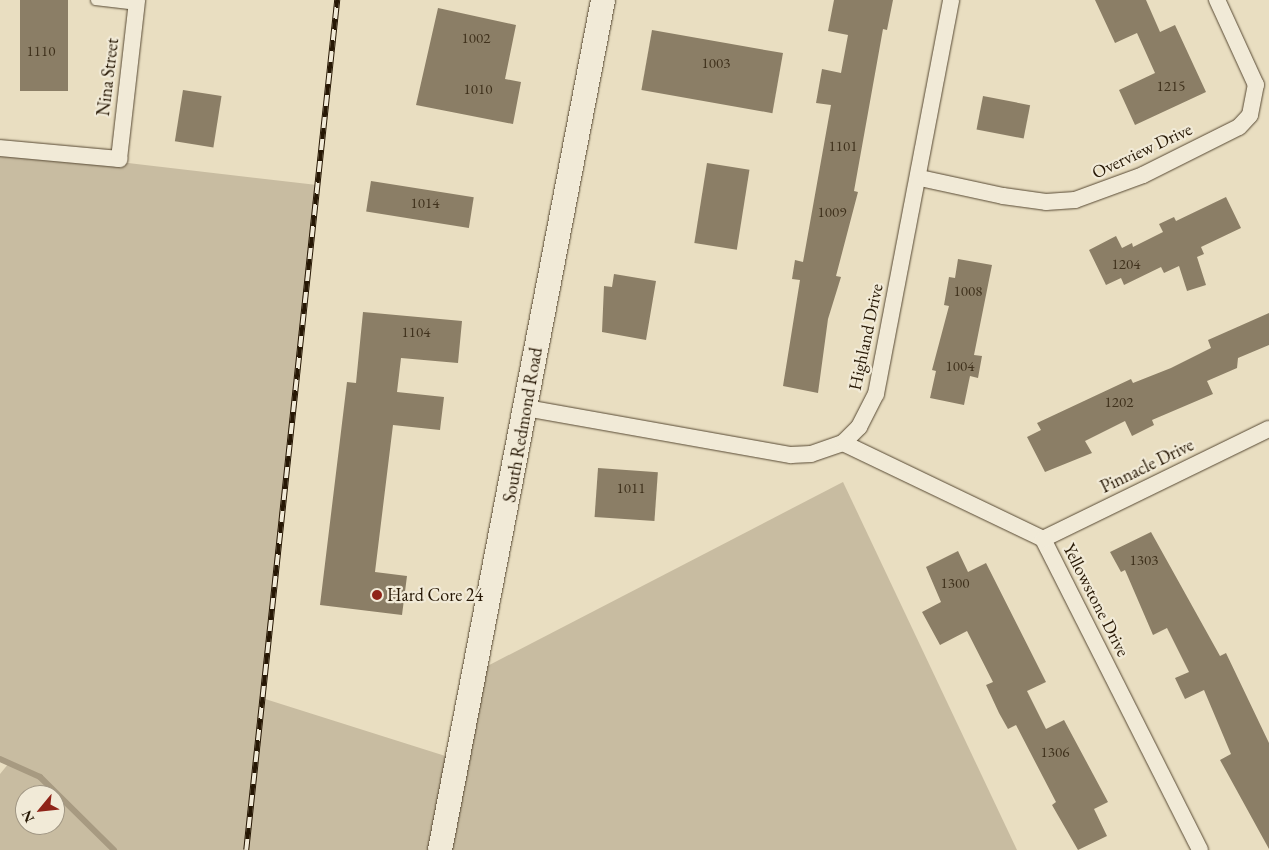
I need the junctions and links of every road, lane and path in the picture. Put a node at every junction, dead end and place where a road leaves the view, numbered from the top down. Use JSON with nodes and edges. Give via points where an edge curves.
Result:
{"nodes":[{"id":1,"x":95,"y":0,"type":"edge"},
{"id":2,"x":603,"y":0,"type":"edge"},
{"id":3,"x":952,"y":0,"type":"edge"},
{"id":4,"x":1217,"y":0,"type":"edge"},
{"id":5,"x":137,"y":2,"type":"edge"},
{"id":6,"x":0,"y":148,"type":"edge"},
{"id":7,"x":920,"y":178,"type":"junction"},
{"id":8,"x":526,"y":408,"type":"junction"},
{"id":9,"x":1269,"y":429,"type":"edge"},
{"id":10,"x":843,"y":443,"type":"junction"},
{"id":11,"x":1043,"y":540,"type":"junction"},
{"id":12,"x":440,"y":850,"type":"edge"},
{"id":13,"x":1200,"y":850,"type":"edge"}],
"edges":[{"from":1,"to":5,"type":"lane"},
{"from":2,"to":8,"type":"street","name":"South Redmond Road"},
{"from":3,"to":7,"type":"street","name":"Highland Drive"},
{"from":4,"to":7,"type":"street","name":"Overview Drive","via":[[1256,85],[1250,115],[1240,127],[1143,175],[1075,200],[1046,202],[1003,196]]},
{"from":5,"to":6,"type":"street","name":"Nina Street","via":[[119,159]]},
{"from":7,"to":10,"type":"street","name":"Highland Drive","via":[[876,394],[858,427]]},
{"from":8,"to":10,"type":"street","name":"Highland Drive","via":[[791,455],[811,454]]},
{"from":8,"to":12,"type":"street","name":"South Redmond Road"},
{"from":9,"to":11,"type":"street","name":"Pinnacle Drive"},
{"from":10,"to":11,"type":"street","name":"Yellowstone Drive"},
{"from":11,"to":13,"type":"street","name":"Yellowstone Drive"}]}
